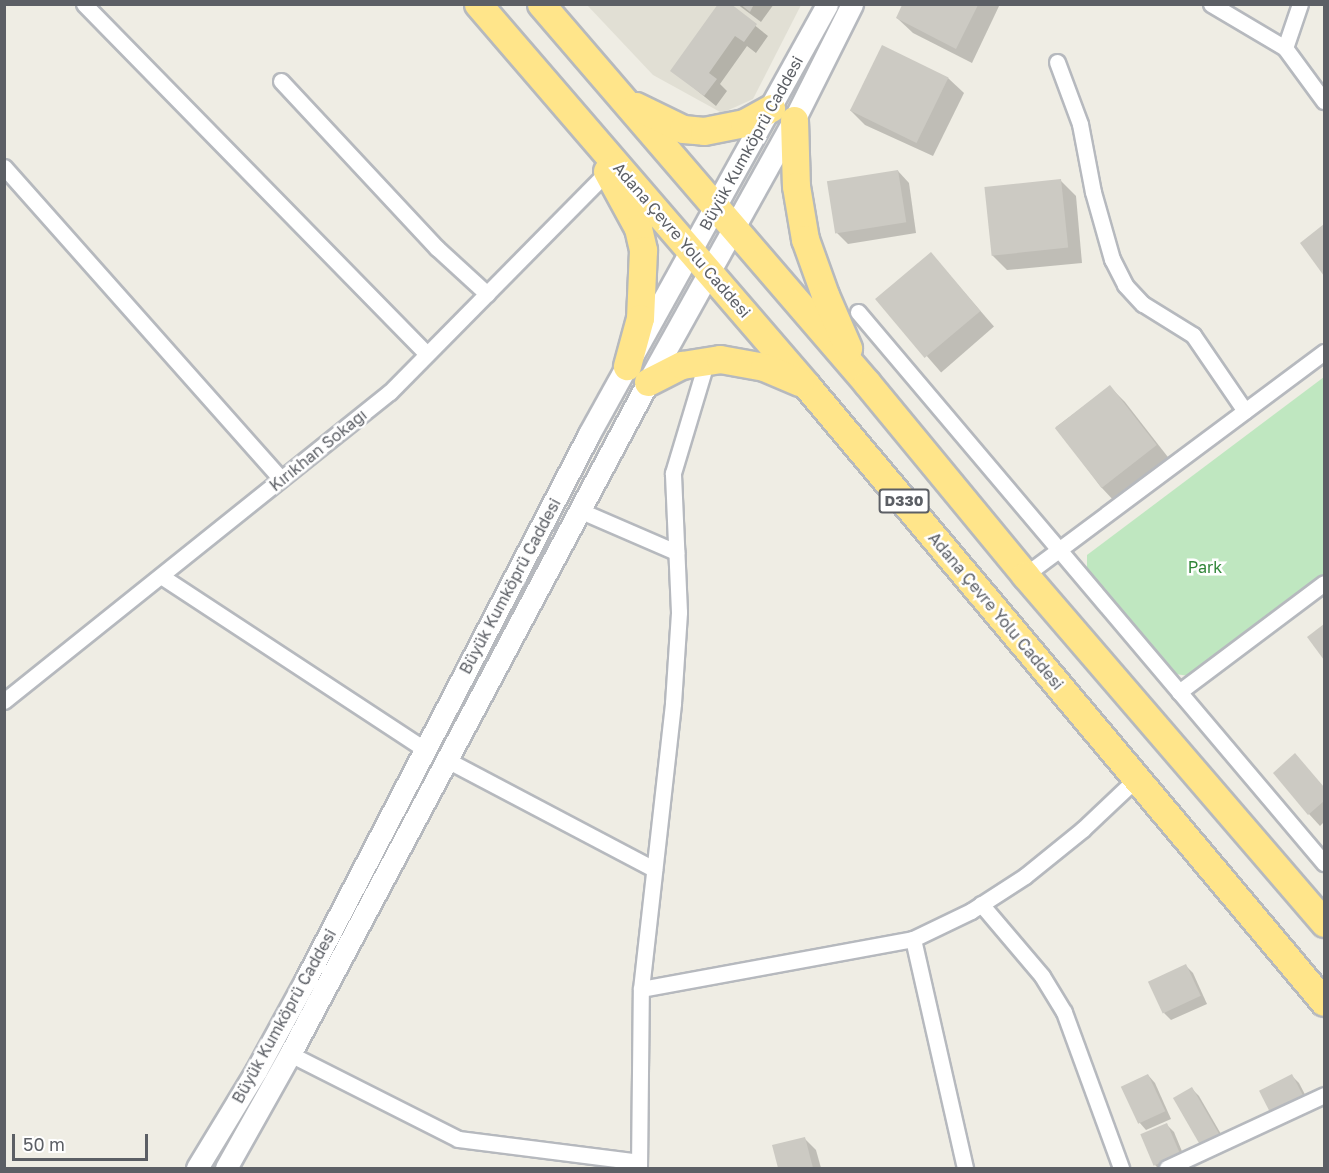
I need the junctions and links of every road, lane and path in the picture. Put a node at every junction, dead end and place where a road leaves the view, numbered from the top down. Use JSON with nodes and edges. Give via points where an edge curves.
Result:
{"nodes":[{"id":1,"x":84,"y":4,"type":"edge"},
{"id":2,"x":478,"y":4,"type":"edge"},
{"id":3,"x":541,"y":4,"type":"edge"},
{"id":4,"x":826,"y":4,"type":"edge"},
{"id":5,"x":852,"y":4,"type":"edge"},
{"id":6,"x":1211,"y":4,"type":"edge"},
{"id":7,"x":1300,"y":4,"type":"edge"},
{"id":8,"x":1285,"y":48,"type":"junction"},
{"id":9,"x":1057,"y":62,"type":"dead end"},
{"id":10,"x":281,"y":81,"type":"dead end"},
{"id":11,"x":620,"y":98,"type":"junction"},
{"id":12,"x":1324,"y":101,"type":"edge"},
{"id":13,"x":783,"y":114,"type":"junction"},
{"id":14,"x":579,"y":120,"type":"junction"},
{"id":15,"x":4,"y":168,"type":"edge"},
{"id":16,"x":607,"y":172,"type":"junction"},
{"id":17,"x":716,"y":208,"type":"junction"},
{"id":18,"x":734,"y":229,"type":"junction"},
{"id":19,"x":691,"y":251,"type":"junction"},
{"id":20,"x":709,"y":272,"type":"junction"},
{"id":21,"x":487,"y":294,"type":"junction"},
{"id":22,"x":858,"y":312,"type":"dead end"},
{"id":23,"x":1324,"y":352,"type":"edge"},
{"id":24,"x":428,"y":354,"type":"junction"},
{"id":25,"x":707,"y":360,"type":"junction"},
{"id":26,"x":627,"y":366,"type":"junction"},
{"id":27,"x":648,"y":382,"type":"junction"},
{"id":28,"x":867,"y":383,"type":"junction"},
{"id":29,"x":807,"y":386,"type":"junction"},
{"id":30,"x":1245,"y":411,"type":"junction"},
{"id":31,"x":281,"y":479,"type":"junction"},
{"id":32,"x":579,"y":510,"type":"junction"},
{"id":33,"x":1058,"y":550,"type":"junction"},
{"id":34,"x":676,"y":552,"type":"junction"},
{"id":35,"x":1025,"y":575,"type":"junction"},
{"id":36,"x":161,"y":576,"type":"junction"},
{"id":37,"x":1324,"y":583,"type":"edge"},
{"id":38,"x":1179,"y":692,"type":"junction"},
{"id":39,"x":4,"y":701,"type":"edge"},
{"id":40,"x":424,"y":749,"type":"junction"},
{"id":41,"x":447,"y":760,"type":"junction"},
{"id":42,"x":1137,"y":778,"type":"junction"},
{"id":43,"x":1324,"y":862,"type":"edge"},
{"id":44,"x":654,"y":869,"type":"junction"},
{"id":45,"x":981,"y":904,"type":"junction"},
{"id":46,"x":1324,"y":922,"type":"edge"},
{"id":47,"x":913,"y":939,"type":"junction"},
{"id":48,"x":641,"y":989,"type":"junction"},
{"id":49,"x":1324,"y":1002,"type":"edge"},
{"id":50,"x":290,"y":1054,"type":"junction"},
{"id":51,"x":1324,"y":1095,"type":"edge"},
{"id":52,"x":639,"y":1165,"type":"edge"},
{"id":53,"x":197,"y":1168,"type":"edge"},
{"id":54,"x":226,"y":1168,"type":"edge"},
{"id":55,"x":965,"y":1168,"type":"edge"},
{"id":56,"x":1121,"y":1168,"type":"edge"},
{"id":57,"x":1167,"y":1168,"type":"edge"}],
"edges":[{"from":1,"to":24,"type":"street"},
{"from":2,"to":14,"type":"highway","name":"Adana Çevre Yolu Caddesi","number":"D330"},
{"from":3,"to":11,"type":"highway","number":"D330"},
{"from":4,"to":13,"type":"main road","name":"Büyük Kumköprü Caddesi"},
{"from":5,"to":13,"type":"main road","name":"Büyük Kumköprü Caddesi"},
{"from":6,"to":8,"type":"street"},
{"from":7,"to":8,"type":"street"},
{"from":8,"to":12,"type":"street"},
{"from":9,"to":30,"type":"street","via":[[1080,124],[1093,192],[1112,259],[1125,285],[1143,304],[1193,335]]},
{"from":10,"to":21,"type":"street","via":[[437,248]]},
{"from":11,"to":13,"type":"highway","via":[[683,129],[704,131]]},
{"from":11,"to":17,"type":"highway","number":"D330"},
{"from":13,"to":17,"type":"main road","name":"Büyük Kumköprü Caddesi"},
{"from":13,"to":18,"type":"main road","name":"Büyük Kumköprü Caddesi"},
{"from":13,"to":28,"type":"highway","via":[[805,239],[837,325]]},
{"from":14,"to":16,"type":"highway"},
{"from":14,"to":19,"type":"highway","name":"Adana Çevre Yolu Caddesi","number":"D330"},
{"from":15,"to":31,"type":"street"},
{"from":16,"to":21,"type":"street","name":"Kırıkhan Sokağı"},
{"from":16,"to":26,"type":"highway","via":[[638,228],[643,250],[640,318]]},
{"from":17,"to":18,"type":"highway","number":"D330"},
{"from":17,"to":19,"type":"main road","name":"Büyük Kumköprü Caddesi"},
{"from":18,"to":20,"type":"main road","name":"Büyük Kumköprü Caddesi"},
{"from":18,"to":28,"type":"highway","number":"D330"},
{"from":19,"to":20,"type":"highway","name":"Adana Çevre Yolu Caddesi","number":"D330"},
{"from":19,"to":26,"type":"main road","name":"Büyük Kumköprü Caddesi"},
{"from":20,"to":27,"type":"main road","name":"Büyük Kumköprü Caddesi"},
{"from":20,"to":29,"type":"highway","name":"Adana Çevre Yolu Caddesi","number":"D330"},
{"from":21,"to":24,"type":"street","name":"Kırıkhan Sokağı"},
{"from":22,"to":33,"type":"street"},
{"from":23,"to":30,"type":"street"},
{"from":24,"to":31,"type":"street","name":"Kırıkhan Sokağı","via":[[390,392]]},
{"from":25,"to":27,"type":"highway","via":[[670,369]]},
{"from":25,"to":29,"type":"highway","via":[[733,360],[764,367]]},
{"from":25,"to":34,"type":"street","via":[[673,472]]},
{"from":26,"to":40,"type":"main road","name":"Büyük Kumköprü Caddesi"},
{"from":27,"to":32,"type":"main road","name":"Büyük Kumköprü Caddesi"},
{"from":28,"to":35,"type":"highway","number":"D330"},
{"from":29,"to":42,"type":"highway","name":"Adana Çevre Yolu Caddesi","number":"D330"},
{"from":30,"to":33,"type":"street"},
{"from":31,"to":36,"type":"street","name":"Kırıkhan Sokağı"},
{"from":32,"to":34,"type":"street"},
{"from":32,"to":41,"type":"main road","name":"Büyük Kumköprü Caddesi"},
{"from":33,"to":35,"type":"street"},
{"from":33,"to":38,"type":"street"},
{"from":34,"to":44,"type":"street","via":[[679,612],[673,703]]},
{"from":35,"to":46,"type":"highway","number":"D330"},
{"from":36,"to":39,"type":"street","name":"Kırıkhan Sokağı"},
{"from":36,"to":40,"type":"street"},
{"from":37,"to":38,"type":"street"},
{"from":38,"to":43,"type":"street"},
{"from":40,"to":53,"type":"main road","name":"Büyük Kumköprü Caddesi","via":[[305,981]]},
{"from":41,"to":44,"type":"street"},
{"from":41,"to":50,"type":"main road","name":"Büyük Kumköprü Caddesi"},
{"from":42,"to":45,"type":"street","via":[[1025,876]]},
{"from":42,"to":49,"type":"highway","name":"Adana Çevre Yolu Caddesi","number":"D330"},
{"from":44,"to":48,"type":"street"},
{"from":45,"to":47,"type":"street"},
{"from":45,"to":56,"type":"street","via":[[1042,976],[1064,1012]]},
{"from":47,"to":48,"type":"street"},
{"from":47,"to":55,"type":"street"},
{"from":48,"to":52,"type":"street"},
{"from":50,"to":52,"type":"street","via":[[458,1139]]},
{"from":50,"to":54,"type":"main road","name":"Büyük Kumköprü Caddesi"},
{"from":51,"to":57,"type":"street"}]}
